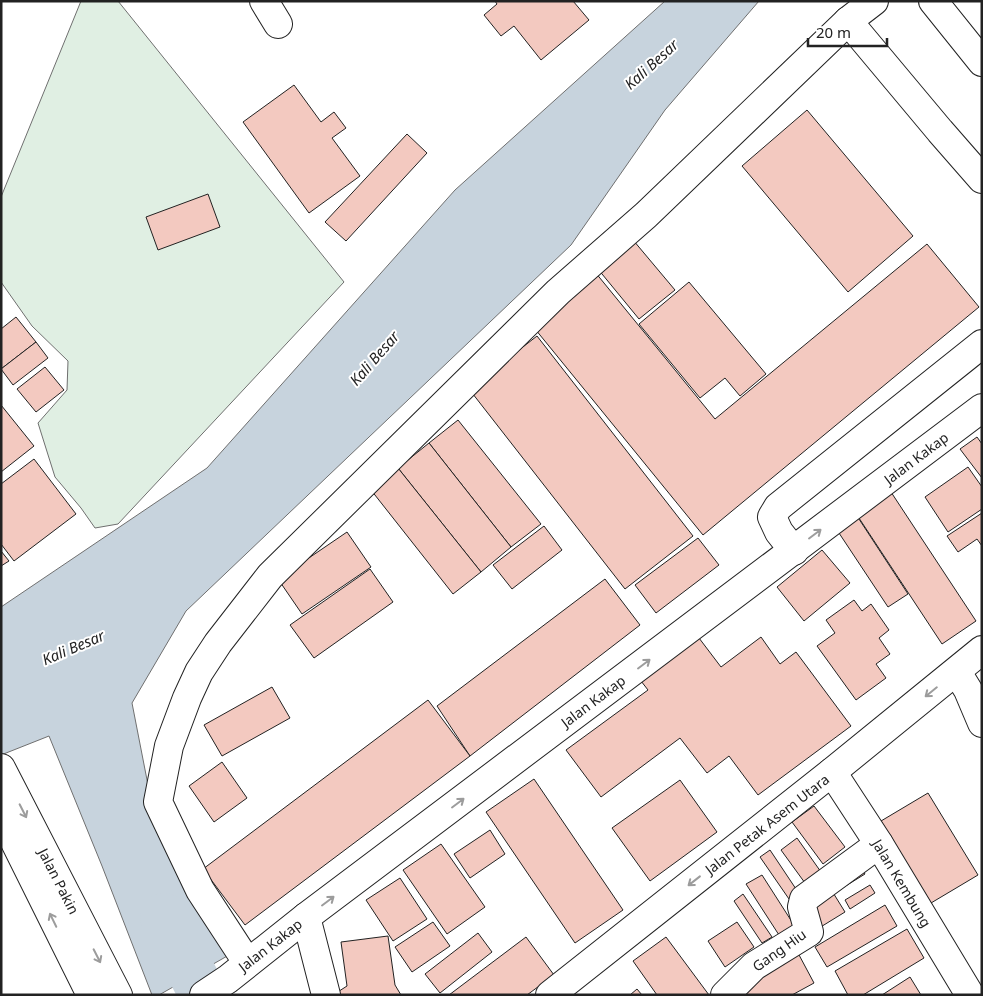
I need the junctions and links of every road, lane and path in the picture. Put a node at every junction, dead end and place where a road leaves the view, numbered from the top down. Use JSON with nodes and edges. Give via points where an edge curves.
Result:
{"nodes":[{"id":1,"x":264,"y":1,"type":"edge"},
{"id":2,"x":874,"y":1,"type":"edge"},
{"id":3,"x":938,"y":8,"type":"edge"},
{"id":4,"x":848,"y":21,"type":"junction"},
{"id":5,"x":278,"y":24,"type":"dead end"},
{"id":6,"x":982,"y":62,"type":"edge"},
{"id":7,"x":982,"y":73,"type":"edge"},
{"id":8,"x":982,"y":179,"type":"edge"},
{"id":9,"x":982,"y":344,"type":"edge"},
{"id":10,"x":982,"y":408,"type":"edge"},
{"id":11,"x":794,"y":551,"type":"junction"},
{"id":12,"x":982,"y":650,"type":"edge"},
{"id":13,"x":957,"y":672,"type":"junction"},
{"id":14,"x":982,"y":723,"type":"edge"},
{"id":15,"x":1,"y":768,"type":"edge"},
{"id":16,"x":832,"y":772,"type":"junction"},
{"id":17,"x":1,"y":814,"type":"edge"},
{"id":18,"x":879,"y":844,"type":"junction"},
{"id":19,"x":306,"y":917,"type":"junction"},
{"id":20,"x":238,"y":971,"type":"junction"},
{"id":21,"x":91,"y":995,"type":"edge"},
{"id":22,"x":118,"y":995,"type":"edge"},
{"id":23,"x":204,"y":995,"type":"edge"},
{"id":24,"x":326,"y":995,"type":"edge"},
{"id":25,"x":550,"y":995,"type":"edge"},
{"id":26,"x":725,"y":995,"type":"edge"},
{"id":27,"x":970,"y":995,"type":"edge"}],
"edges":[{"from":1,"to":5,"type":"main road"},
{"from":2,"to":4,"type":"main road"},
{"from":3,"to":6,"type":"main road"},
{"from":3,"to":7,"type":"main road"},
{"from":4,"to":8,"type":"main road"},
{"from":4,"to":20,"type":"main road","via":[[646,215],[558,292],[270,576],[199,672],[169,746],[158,802]]},
{"from":9,"to":11,"type":"main road","via":[[778,507],[772,517]]},
{"from":11,"to":10,"type":"main road","name":"Jalan Kakap","one_way":true},
{"from":19,"to":11,"type":"main road","name":"Jalan Kakap","one_way":true},
{"from":12,"to":13,"type":"main road","name":"Jalan Petak Asem Utara"},
{"from":13,"to":14,"type":"main road"},
{"from":13,"to":16,"type":"main road","name":"Jalan Petak Asem Utara","one_way":true},
{"from":15,"to":22,"type":"main road","name":"Jalan Pakin","one_way":true},
{"from":16,"to":18,"type":"main road","name":"Jalan Kembung"},
{"from":16,"to":25,"type":"main road","name":"Jalan Petak Asem Utara","one_way":true},
{"from":21,"to":17,"type":"main road","name":"Jalan Pakin","one_way":true},
{"from":18,"to":26,"type":"main road","name":"Gang Hiu","via":[[804,899],[802,908],[809,932],[754,966]]},
{"from":18,"to":27,"type":"main road","name":"Jalan Kembung"},
{"from":19,"to":20,"type":"main road","name":"Jalan Kakap"},
{"from":19,"to":24,"type":"main road"},
{"from":20,"to":23,"type":"main road","name":"Jalan Kakap"}]}
